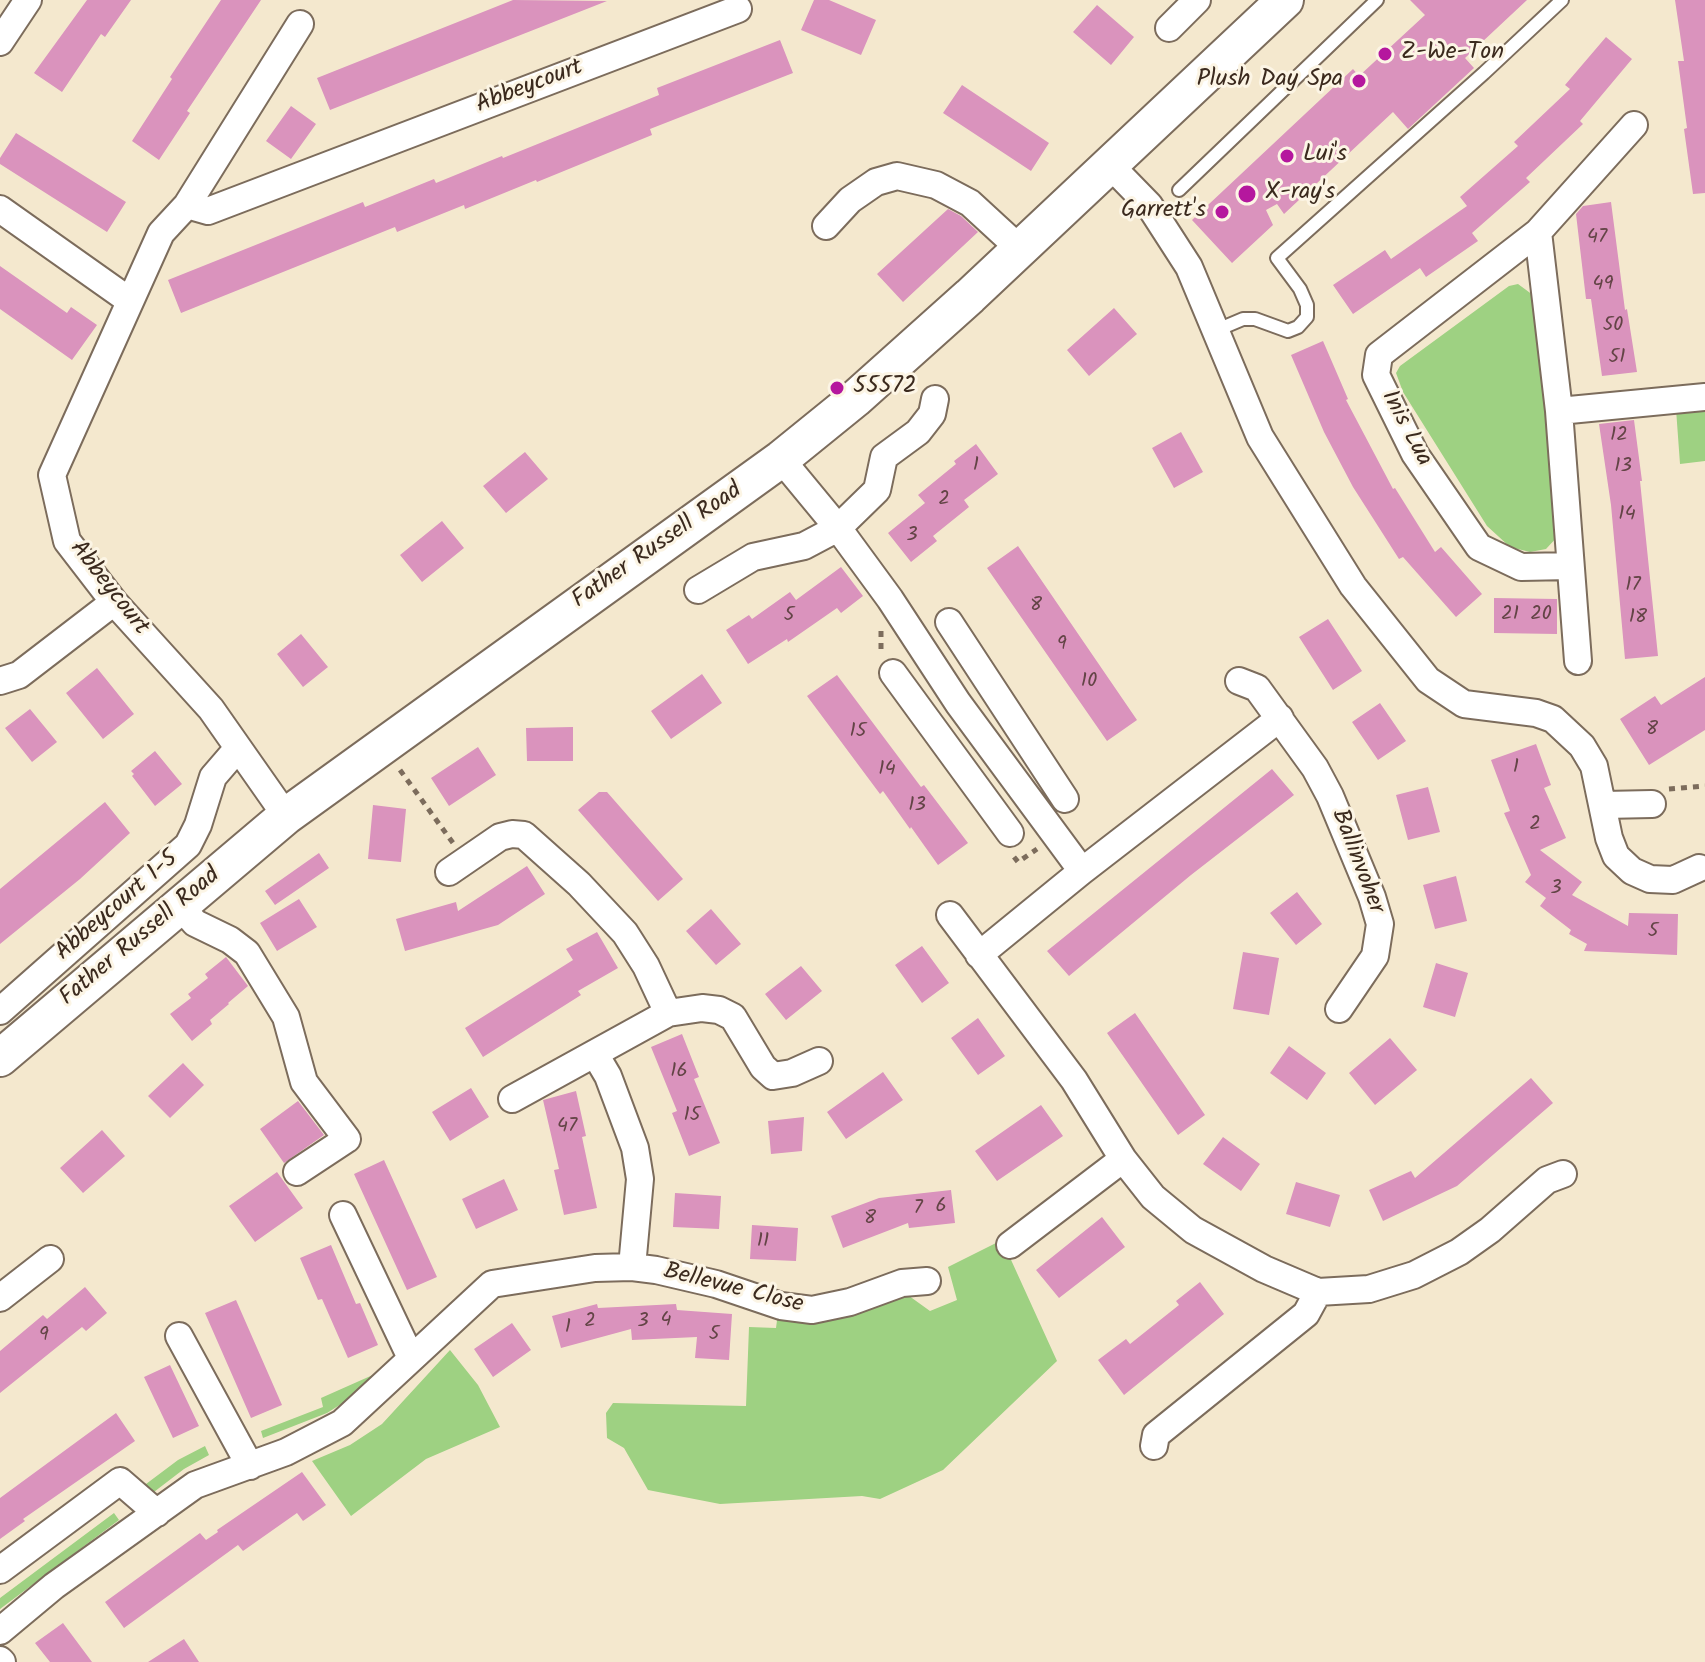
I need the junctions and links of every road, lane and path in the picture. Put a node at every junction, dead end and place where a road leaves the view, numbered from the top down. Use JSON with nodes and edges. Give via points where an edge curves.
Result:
{"nodes":[{"id":1,"x":28,"y":0,"type":"edge"},
{"id":2,"x":1197,"y":0,"type":"edge"},
{"id":3,"x":1285,"y":0,"type":"edge"},
{"id":4,"x":1377,"y":0,"type":"edge"},
{"id":5,"x":1562,"y":0,"type":"edge"},
{"id":6,"x":738,"y":9,"type":"dead end"},
{"id":7,"x":300,"y":24,"type":"dead end"},
{"id":8,"x":1169,"y":28,"type":"dead end"},
{"id":9,"x":0,"y":42,"type":"edge"},
{"id":10,"x":1634,"y":125,"type":"dead end"},
{"id":11,"x":1109,"y":164,"type":"junction"},
{"id":12,"x":1179,"y":190,"type":"dead end"},
{"id":13,"x":187,"y":205,"type":"junction"},
{"id":14,"x":0,"y":209,"type":"edge"},
{"id":15,"x":826,"y":226,"type":"dead end"},
{"id":16,"x":1538,"y":232,"type":"junction"},
{"id":17,"x":1020,"y":249,"type":"junction"},
{"id":18,"x":130,"y":301,"type":"junction"},
{"id":19,"x":1217,"y":330,"type":"junction"},
{"id":20,"x":1705,"y":397,"type":"edge"},
{"id":21,"x":935,"y":399,"type":"dead end"},
{"id":22,"x":1559,"y":411,"type":"junction"},
{"id":23,"x":781,"y":459,"type":"junction"},
{"id":24,"x":838,"y":528,"type":"junction"},
{"id":25,"x":1570,"y":566,"type":"junction"},
{"id":26,"x":698,"y":590,"type":"dead end"},
{"id":27,"x":114,"y":602,"type":"junction"},
{"id":28,"x":949,"y":622,"type":"dead end"},
{"id":29,"x":1578,"y":661,"type":"dead end"},
{"id":30,"x":893,"y":673,"type":"dead end"},
{"id":31,"x":0,"y":681,"type":"edge"},
{"id":32,"x":1239,"y":681,"type":"dead end"},
{"id":33,"x":988,"y":682,"type":"junction"},
{"id":34,"x":958,"y":703,"type":"junction"},
{"id":35,"x":1280,"y":718,"type":"junction"},
{"id":36,"x":929,"y":722,"type":"junction"},
{"id":37,"x":1024,"y":737,"type":"junction"},
{"id":38,"x":383,"y":747,"type":"junction"},
{"id":39,"x":238,"y":748,"type":"junction"},
{"id":40,"x":997,"y":755,"type":"junction"},
{"id":41,"x":968,"y":776,"type":"junction"},
{"id":42,"x":1065,"y":799,"type":"dead end"},
{"id":43,"x":1652,"y":804,"type":"dead end"},
{"id":44,"x":1604,"y":805,"type":"junction"},
{"id":45,"x":286,"y":816,"type":"junction"},
{"id":46,"x":1010,"y":833,"type":"dead end"},
{"id":47,"x":457,"y":866,"type":"joint"},
{"id":48,"x":1699,"y":868,"type":"dead end"},
{"id":49,"x":1082,"y":871,"type":"junction"},
{"id":50,"x":179,"y":905,"type":"junction"},
{"id":51,"x":950,"y":915,"type":"dead end"},
{"id":52,"x":979,"y":955,"type":"junction"},
{"id":53,"x":1339,"y":1009,"type":"dead end"},
{"id":54,"x":0,"y":1011,"type":"edge"},
{"id":55,"x":668,"y":1013,"type":"junction"},
{"id":56,"x":595,"y":1054,"type":"junction"},
{"id":57,"x":0,"y":1058,"type":"edge"},
{"id":58,"x":819,"y":1061,"type":"dead end"},
{"id":59,"x":512,"y":1099,"type":"dead end"},
{"id":60,"x":1123,"y":1159,"type":"junction"},
{"id":61,"x":297,"y":1172,"type":"dead end"},
{"id":62,"x":1563,"y":1174,"type":"dead end"},
{"id":63,"x":343,"y":1215,"type":"dead end"},
{"id":64,"x":1010,"y":1245,"type":"dead end"},
{"id":65,"x":50,"y":1259,"type":"dead end"},
{"id":66,"x":632,"y":1267,"type":"junction"},
{"id":67,"x":927,"y":1281,"type":"dead end"},
{"id":68,"x":1318,"y":1292,"type":"junction"},
{"id":69,"x":0,"y":1298,"type":"edge"},
{"id":70,"x":179,"y":1336,"type":"dead end"},
{"id":71,"x":411,"y":1358,"type":"junction"},
{"id":72,"x":1154,"y":1446,"type":"dead end"},
{"id":73,"x":250,"y":1466,"type":"junction"},
{"id":74,"x":157,"y":1513,"type":"junction"},
{"id":75,"x":0,"y":1570,"type":"edge"},
{"id":76,"x":0,"y":1631,"type":"edge"}],
"edges":[{"from":1,"to":9,"type":"street"},
{"from":2,"to":8,"type":"street"},
{"from":3,"to":11,"type":"street","name":"Father Russell Road"},
{"from":4,"to":12,"type":"lane"},
{"from":5,"to":19,"type":"lane","via":[[1277,258],[1307,305],[1307,317],[1298,327],[1288,331],[1243,319]]},
{"from":6,"to":13,"type":"street","name":"Abbeycourt","via":[[208,211]]},
{"from":7,"to":13,"type":"street","name":"Abbeycourt"},
{"from":10,"to":16,"type":"street","name":"Inis Lua"},
{"from":11,"to":17,"type":"street","name":"Father Russell Road"},
{"from":11,"to":19,"type":"street","via":[[1149,205],[1189,267]]},
{"from":13,"to":18,"type":"street","name":"Abbeycourt","via":[[161,233]]},
{"from":14,"to":18,"type":"street"},
{"from":15,"to":17,"type":"street","via":[[850,200],[876,182],[897,176],[936,185],[970,203]]},
{"from":16,"to":22,"type":"street"},
{"from":16,"to":25,"type":"street","name":"Inis Lua","via":[[1379,355],[1376,375],[1415,454],[1479,547],[1521,567]]},
{"from":17,"to":23,"type":"street","name":"Father Russell Road"},
{"from":18,"to":27,"type":"street","name":"Abbeycourt","via":[[52,475],[67,541]]},
{"from":19,"to":44,"type":"street","via":[[1260,437],[1353,586],[1428,680],[1464,704],[1553,719],[1582,746],[1594,766]]},
{"from":20,"to":22,"type":"street"},
{"from":21,"to":24,"type":"street","via":[[932,414],[918,432],[884,457],[877,490]]},
{"from":22,"to":25,"type":"street"},
{"from":23,"to":24,"type":"street"},
{"from":23,"to":38,"type":"street","name":"Father Russell Road"},
{"from":24,"to":26,"type":"street","via":[[804,546],[753,557]]},
{"from":24,"to":34,"type":"street"},
{"from":25,"to":29,"type":"street"},
{"from":27,"to":31,"type":"street","via":[[19,675]]},
{"from":27,"to":39,"type":"street","name":"Abbeycourt","via":[[211,709]]},
{"from":28,"to":33,"type":"street"},
{"from":30,"to":36,"type":"street"},
{"from":32,"to":35,"type":"street","name":"Ballinvoher","via":[[1257,688]]},
{"from":33,"to":34,"type":"street"},
{"from":33,"to":37,"type":"street"},
{"from":34,"to":36,"type":"street"},
{"from":34,"to":40,"type":"street"},
{"from":35,"to":49,"type":"street"},
{"from":35,"to":53,"type":"street","name":"Ballinvoher","via":[[1330,796],[1380,924],[1375,956]]},
{"from":36,"to":41,"type":"street"},
{"from":37,"to":40,"type":"street"},
{"from":37,"to":42,"type":"street"},
{"from":38,"to":45,"type":"street","name":"Father Russell Road"},
{"from":38,"to":47,"type":"path"},
{"from":39,"to":45,"type":"street","name":"Abbeycourt"},
{"from":39,"to":54,"type":"street","name":"Abbeycourt 1-5","via":[[213,777],[188,845]]},
{"from":40,"to":41,"type":"street"},
{"from":40,"to":49,"type":"street"},
{"from":41,"to":46,"type":"street"},
{"from":43,"to":44,"type":"street"},
{"from":44,"to":48,"type":"street","via":[[1616,856],[1632,871],[1673,880]]},
{"from":45,"to":50,"type":"street","name":"Father Russell Road"},
{"from":47,"to":55,"type":"street","via":[[500,837],[524,835],[625,933]]},
{"from":49,"to":52,"type":"street"},
{"from":50,"to":57,"type":"street","name":"Father Russell Road"},
{"from":50,"to":61,"type":"street","via":[[195,923],[247,953],[286,1017],[304,1082],[347,1139]]},
{"from":51,"to":52,"type":"street"},
{"from":52,"to":60,"type":"street","via":[[1074,1080]]},
{"from":55,"to":56,"type":"street"},
{"from":55,"to":58,"type":"street","via":[[702,1008],[733,1017],[773,1076]]},
{"from":56,"to":59,"type":"street"},
{"from":56,"to":66,"type":"street","name":"Bellevue Close","via":[[635,1148],[640,1179]]},
{"from":60,"to":64,"type":"street"},
{"from":60,"to":68,"type":"street","via":[[1153,1197],[1193,1230]]},
{"from":62,"to":68,"type":"street","via":[[1547,1180],[1459,1252],[1414,1275],[1369,1289]]},
{"from":63,"to":71,"type":"street"},
{"from":65,"to":69,"type":"street"},
{"from":66,"to":67,"type":"street","name":"Bellevue Close","via":[[812,1310],[902,1283]]},
{"from":66,"to":71,"type":"street","name":"Bellevue Close","via":[[492,1284]]},
{"from":68,"to":72,"type":"street","via":[[1306,1314],[1156,1435]]},
{"from":70,"to":73,"type":"street"},
{"from":71,"to":73,"type":"street","via":[[342,1423]]},
{"from":73,"to":74,"type":"street","via":[[195,1485]]},
{"from":74,"to":75,"type":"street","via":[[120,1481]]},
{"from":74,"to":76,"type":"street"}]}
